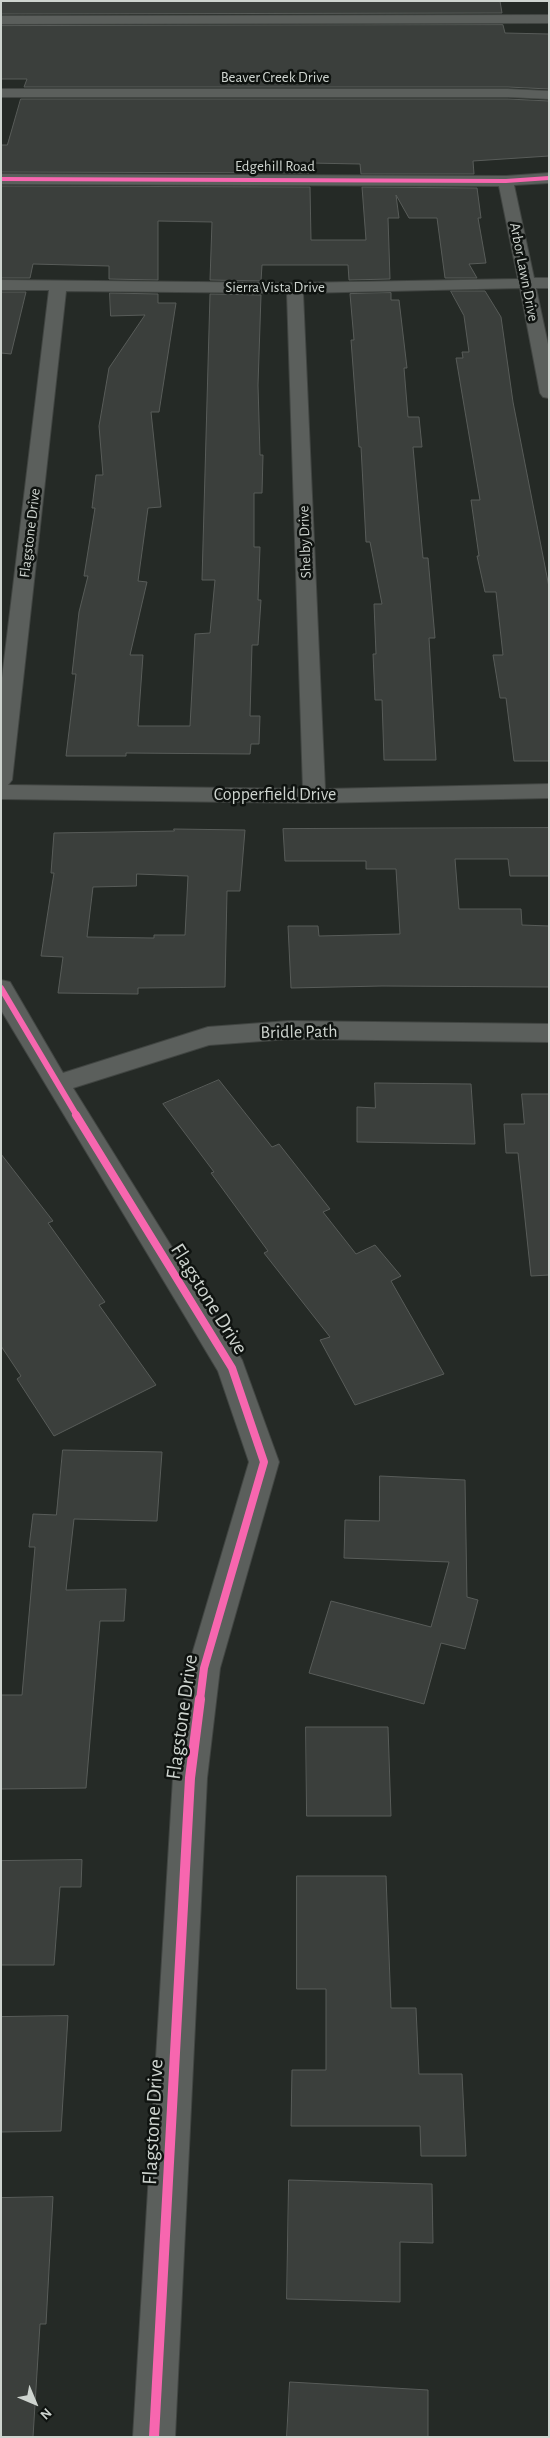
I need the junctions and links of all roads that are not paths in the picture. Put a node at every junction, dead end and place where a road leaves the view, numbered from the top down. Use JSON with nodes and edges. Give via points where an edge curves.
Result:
{"nodes":[{"id":1,"x":544,"y":16,"type":"edge"},
{"id":2,"x":1,"y":20,"type":"edge"},
{"id":3,"x":1,"y":93,"type":"edge"},
{"id":4,"x":549,"y":95,"type":"edge"},
{"id":5,"x":549,"y":178,"type":"edge"},
{"id":6,"x":1,"y":179,"type":"edge"},
{"id":7,"x":506,"y":181,"type":"junction"},
{"id":8,"x":525,"y":283,"type":"junction"},
{"id":9,"x":549,"y":283,"type":"edge"},
{"id":10,"x":1,"y":285,"type":"edge"},
{"id":11,"x":58,"y":287,"type":"junction"},
{"id":12,"x":295,"y":288,"type":"junction"},
{"id":13,"x":549,"y":393,"type":"edge"},
{"id":14,"x":1,"y":780,"type":"edge"},
{"id":15,"x":549,"y":791,"type":"edge"},
{"id":16,"x":1,"y":792,"type":"edge"},
{"id":17,"x":314,"y":796,"type":"junction"},
{"id":18,"x":1,"y":988,"type":"edge"},
{"id":19,"x":549,"y":1034,"type":"edge"},
{"id":20,"x":57,"y":1084,"type":"junction"},
{"id":21,"x":154,"y":2437,"type":"edge"}],
"edges":[{"from":1,"to":2,"type":"street"},
{"from":3,"to":4,"type":"street","name":"Beaver Creek Drive"},
{"from":5,"to":7,"type":"street","name":"Edgehill Road"},
{"from":6,"to":7,"type":"street","name":"Edgehill Road"},
{"from":7,"to":8,"type":"street","name":"Arbor Lawn Drive"},
{"from":8,"to":9,"type":"street","name":"Sierra Vista Drive"},
{"from":8,"to":12,"type":"street","name":"Sierra Vista Drive"},
{"from":8,"to":13,"type":"street","name":"Arbor Lawn Drive"},
{"from":10,"to":11,"type":"street","name":"Sierra Vista Drive"},
{"from":11,"to":12,"type":"street","name":"Sierra Vista Drive"},
{"from":11,"to":14,"type":"street","name":"Flagstone Drive"},
{"from":12,"to":17,"type":"street","name":"Shelby Drive"},
{"from":15,"to":17,"type":"street","name":"Copperfield Drive"},
{"from":16,"to":17,"type":"street","name":"Copperfield Drive"},
{"from":18,"to":20,"type":"street","name":"Flagstone Drive"},
{"from":19,"to":20,"type":"street","name":"Bridle Path","via":[[289,1030],[208,1036]]},
{"from":20,"to":21,"type":"street","name":"Flagstone Drive","via":[[232,1368],[264,1462],[204,1668],[190,1778]]}]}
